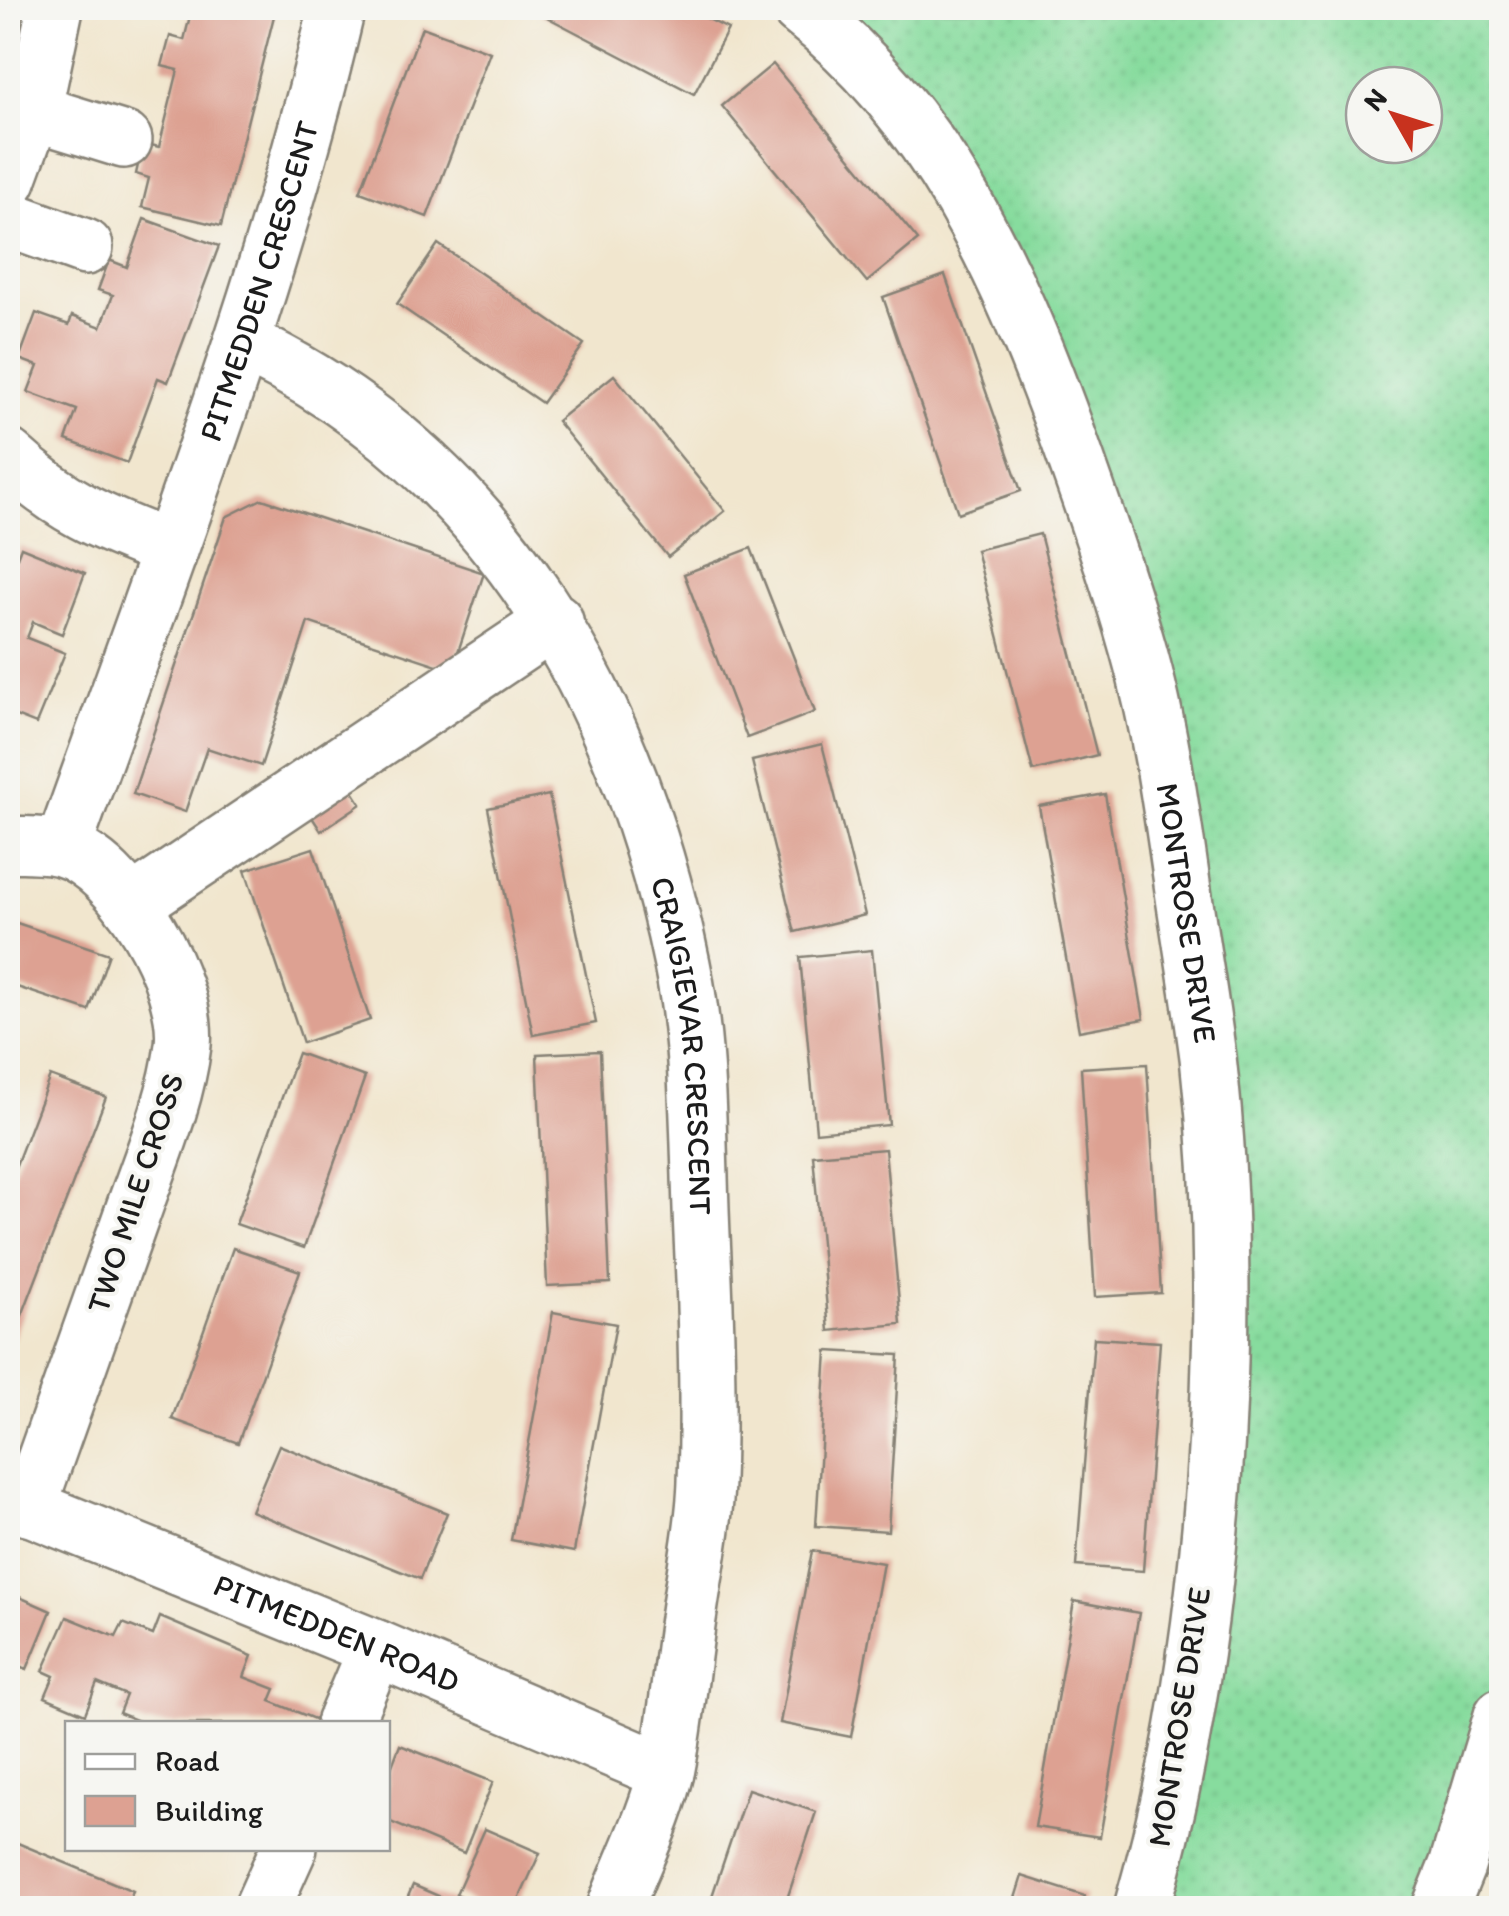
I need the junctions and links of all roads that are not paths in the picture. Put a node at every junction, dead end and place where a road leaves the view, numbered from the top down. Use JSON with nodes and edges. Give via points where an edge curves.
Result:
{"nodes":[{"id":1,"x":54,"y":8,"type":"edge"},
{"id":2,"x":336,"y":8,"type":"edge"},
{"id":3,"x":800,"y":8,"type":"edge"},
{"id":4,"x":33,"y":112,"type":"junction"},
{"id":5,"x":124,"y":140,"type":"dead end"},
{"id":6,"x":8,"y":180,"type":"edge"},
{"id":7,"x":8,"y":219,"type":"edge"},
{"id":8,"x":85,"y":247,"type":"dead end"},
{"id":9,"x":242,"y":343,"type":"junction"},
{"id":10,"x":8,"y":457,"type":"edge"},
{"id":11,"x":170,"y":549,"type":"junction"},
{"id":12,"x":555,"y":620,"type":"junction"},
{"id":13,"x":8,"y":844,"type":"edge"},
{"id":14,"x":63,"y":848,"type":"junction"},
{"id":15,"x":131,"y":905,"type":"junction"},
{"id":16,"x":18,"y":1504,"type":"edge"},
{"id":17,"x":376,"y":1648,"type":"junction"},
{"id":18,"x":1502,"y":1716,"type":"edge"},
{"id":19,"x":345,"y":1721,"type":"edge"},
{"id":20,"x":666,"y":1772,"type":"junction"},
{"id":21,"x":289,"y":1851,"type":"edge"},
{"id":22,"x":262,"y":1908,"type":"edge"},
{"id":23,"x":615,"y":1908,"type":"edge"},
{"id":24,"x":1142,"y":1908,"type":"edge"},
{"id":25,"x":1440,"y":1908,"type":"edge"}],
"edges":[{"from":1,"to":4,"type":"street"},
{"from":2,"to":9,"type":"street","name":"PITMEDDEN CRESCENT"},
{"from":3,"to":24,"type":"street","name":"MONTROSE DRIVE","via":[[884,83],[971,210],[1019,310],[1086,486],[1139,653],[1170,804],[1208,1060],[1218,1407],[1180,1737]]},
{"from":4,"to":5,"type":"street"},
{"from":4,"to":6,"type":"street"},
{"from":7,"to":8,"type":"street"},
{"from":9,"to":11,"type":"street","name":"PITMEDDEN CRESCENT"},
{"from":9,"to":12,"type":"street","name":"CRAIGIEVAR CRESCENT","via":[[324,388],[400,446],[504,550]]},
{"from":10,"to":11,"type":"street","via":[[42,489],[89,518]]},
{"from":11,"to":14,"type":"street","name":"PITMEDDEN CRESCENT"},
{"from":12,"to":15,"type":"street"},
{"from":12,"to":20,"type":"street","name":"CRAIGIEVAR CRESCENT","via":[[613,733],[658,867],[683,967],[696,1099],[706,1486]]},
{"from":13,"to":14,"type":"street"},
{"from":14,"to":15,"type":"street","name":"TWO MILE CROSS"},
{"from":15,"to":16,"type":"street","name":"TWO MILE CROSS","via":[[162,950],[180,996],[183,1044],[158,1139]]},
{"from":16,"to":17,"type":"street","name":"PITMEDDEN ROAD"},
{"from":17,"to":19,"type":"street"},
{"from":17,"to":20,"type":"street","name":"PITMEDDEN ROAD"},
{"from":18,"to":25,"type":"street"},
{"from":20,"to":23,"type":"street","name":"CRAIGIEVAR CRESCENT"},
{"from":21,"to":22,"type":"street"}]}
